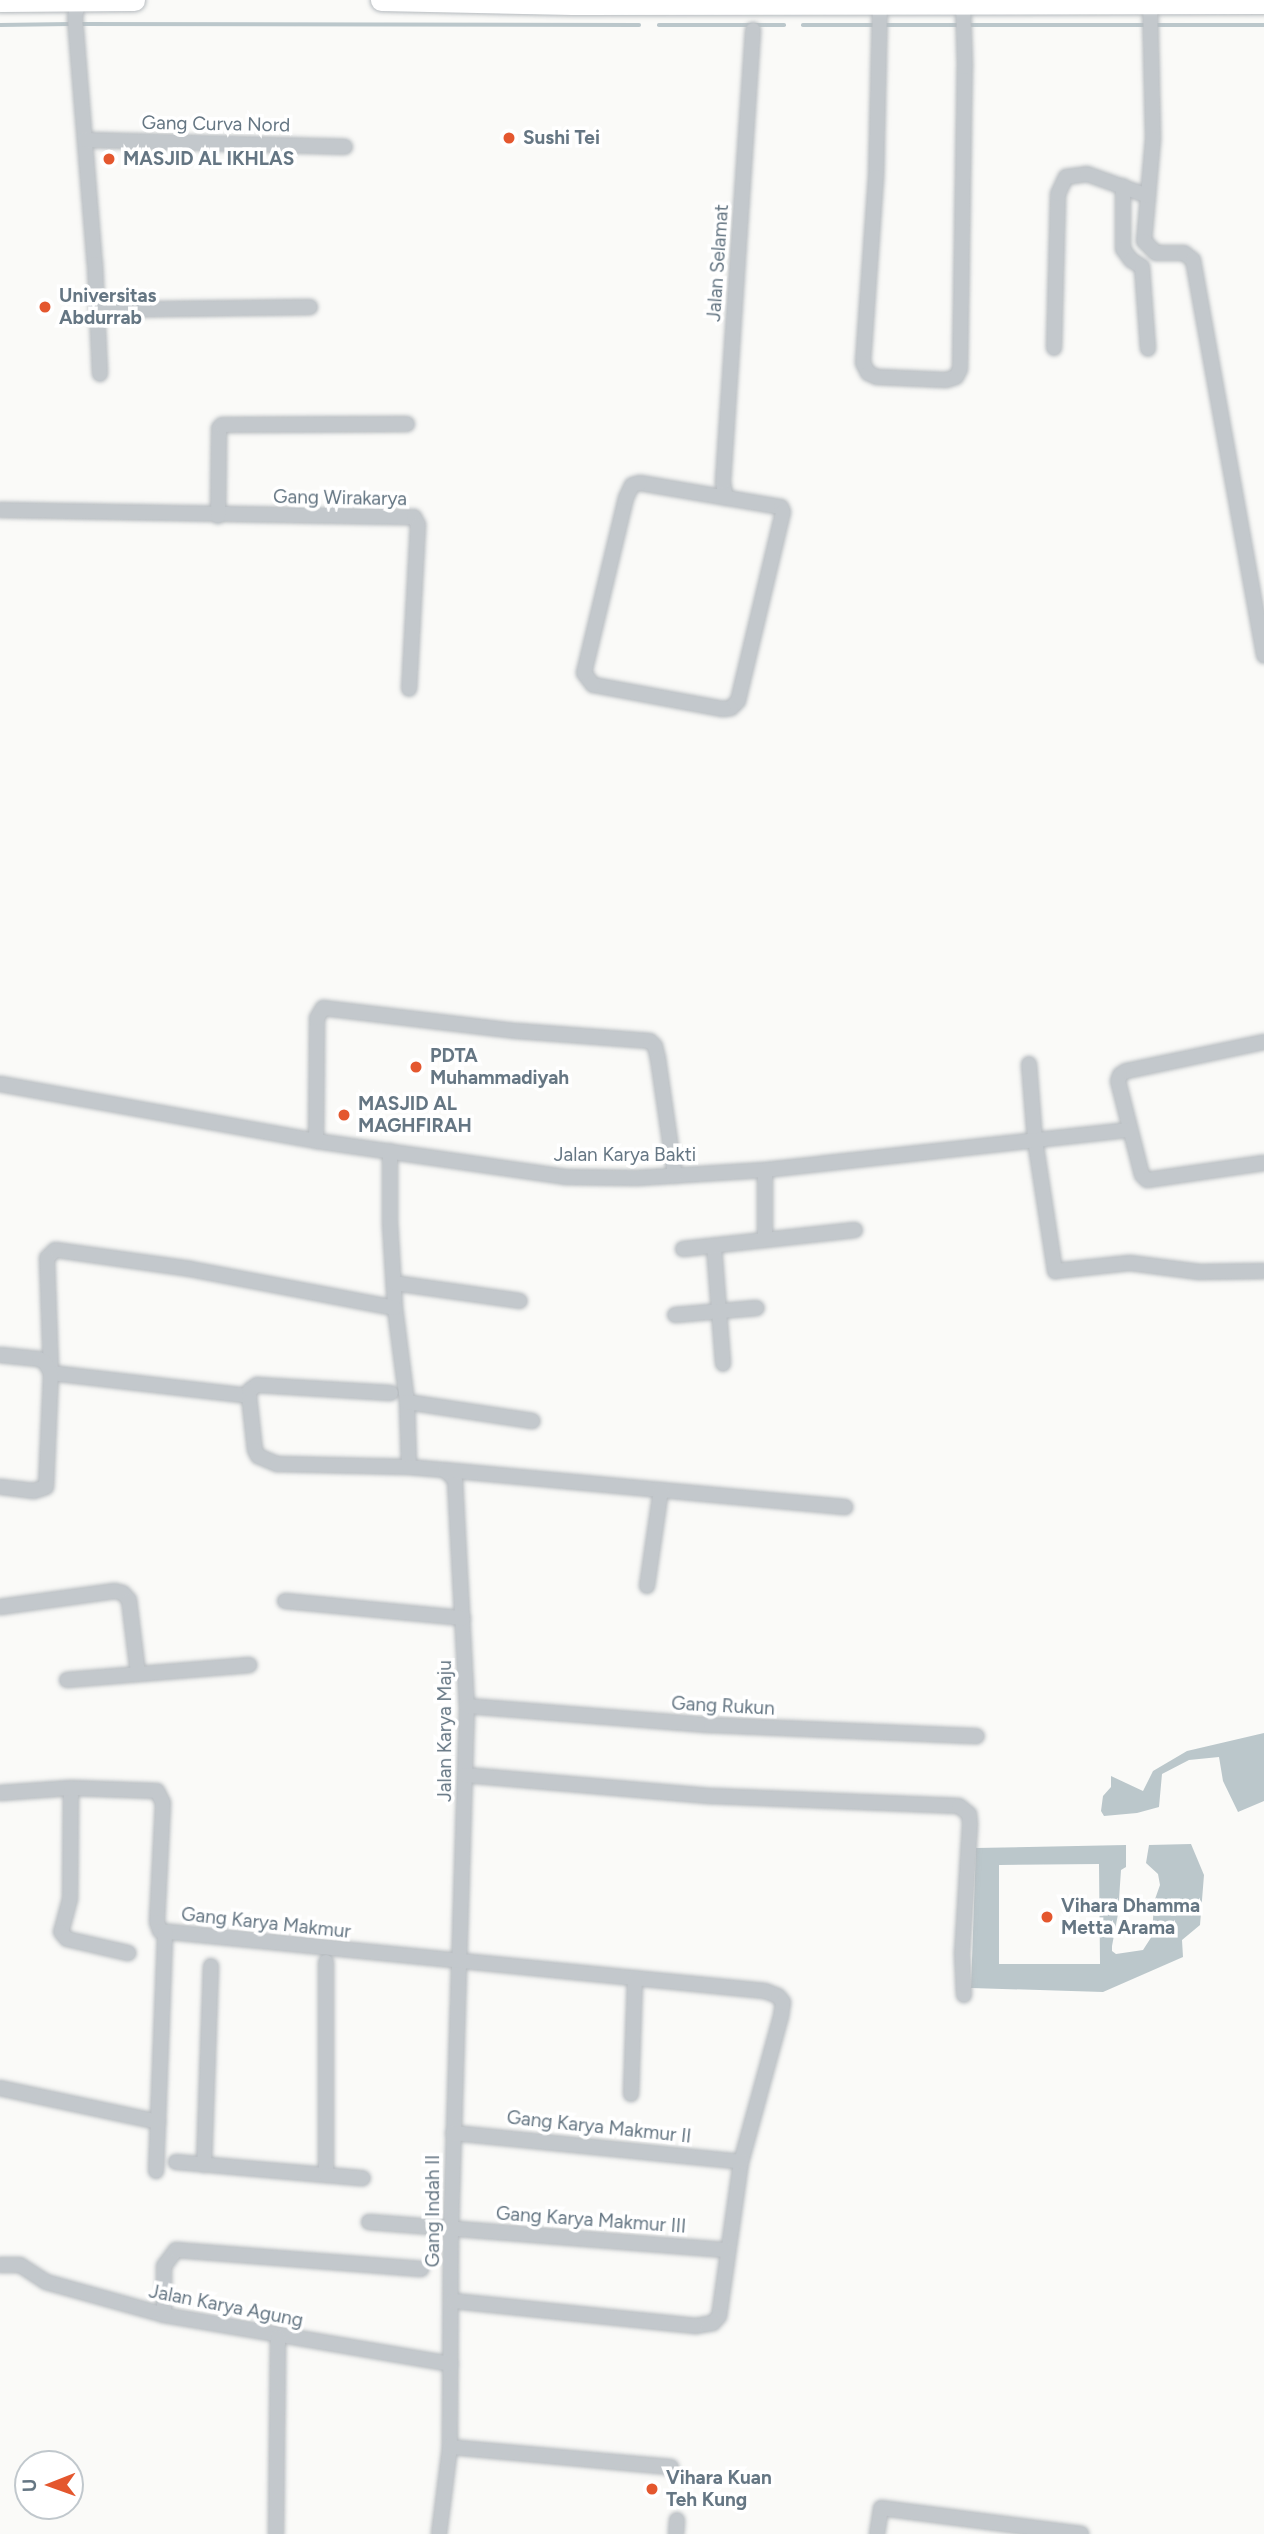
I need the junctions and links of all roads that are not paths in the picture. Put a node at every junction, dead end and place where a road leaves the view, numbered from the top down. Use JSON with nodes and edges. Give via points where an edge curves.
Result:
{"nodes":[{"id":1,"x":134,"y":0,"type":"edge"},
{"id":2,"x":381,"y":0,"type":"edge"},
{"id":3,"x":0,"y":1,"type":"edge"},
{"id":4,"x":826,"y":2,"type":"edge"},
{"id":5,"x":1264,"y":3,"type":"edge"},
{"id":6,"x":77,"y":9,"type":"edge"},
{"id":7,"x":880,"y":18,"type":"junction"},
{"id":8,"x":964,"y":18,"type":"junction"},
{"id":9,"x":1151,"y":19,"type":"junction"},
{"id":10,"x":753,"y":30,"type":"dead end"},
{"id":11,"x":85,"y":140,"type":"junction"},
{"id":12,"x":345,"y":147,"type":"dead end"},
{"id":13,"x":1123,"y":187,"type":"junction"},
{"id":14,"x":1148,"y":196,"type":"junction"},
{"id":15,"x":310,"y":307,"type":"dead end"},
{"id":16,"x":97,"y":310,"type":"junction"},
{"id":17,"x":1054,"y":348,"type":"dead end"},
{"id":18,"x":1148,"y":349,"type":"dead end"},
{"id":19,"x":100,"y":374,"type":"dead end"},
{"id":20,"x":407,"y":424,"type":"dead end"},
{"id":21,"x":726,"y":498,"type":"junction"},
{"id":22,"x":0,"y":510,"type":"edge"},
{"id":23,"x":218,"y":516,"type":"junction"},
{"id":24,"x":1264,"y":656,"type":"edge"},
{"id":25,"x":409,"y":689,"type":"dead end"},
{"id":26,"x":1264,"y":1042,"type":"edge"},
{"id":27,"x":1028,"y":1064,"type":"dead end"},
{"id":28,"x":0,"y":1084,"type":"edge"},
{"id":29,"x":1129,"y":1130,"type":"junction"},
{"id":30,"x":1035,"y":1140,"type":"junction"},
{"id":31,"x":316,"y":1141,"type":"junction"},
{"id":32,"x":390,"y":1151,"type":"junction"},
{"id":33,"x":1264,"y":1163,"type":"edge"},
{"id":34,"x":765,"y":1170,"type":"junction"},
{"id":35,"x":675,"y":1176,"type":"junction"},
{"id":36,"x":855,"y":1230,"type":"dead end"},
{"id":37,"x":765,"y":1240,"type":"junction"},
{"id":38,"x":714,"y":1245,"type":"junction"},
{"id":39,"x":682,"y":1249,"type":"dead end"},
{"id":40,"x":1264,"y":1271,"type":"edge"},
{"id":41,"x":394,"y":1283,"type":"junction"},
{"id":42,"x":520,"y":1301,"type":"dead end"},
{"id":43,"x":395,"y":1308,"type":"junction"},
{"id":44,"x":757,"y":1308,"type":"dead end"},
{"id":45,"x":719,"y":1311,"type":"junction"},
{"id":46,"x":675,"y":1315,"type":"dead end"},
{"id":47,"x":0,"y":1354,"type":"edge"},
{"id":48,"x":723,"y":1364,"type":"dead end"},
{"id":49,"x":51,"y":1373,"type":"junction"},
{"id":50,"x":250,"y":1393,"type":"junction"},
{"id":51,"x":391,"y":1393,"type":"dead end"},
{"id":52,"x":407,"y":1402,"type":"junction"},
{"id":53,"x":533,"y":1421,"type":"dead end"},
{"id":54,"x":409,"y":1467,"type":"junction"},
{"id":55,"x":450,"y":1475,"type":"junction"},
{"id":56,"x":0,"y":1488,"type":"edge"},
{"id":57,"x":661,"y":1490,"type":"junction"},
{"id":58,"x":845,"y":1507,"type":"dead end"},
{"id":59,"x":647,"y":1586,"type":"dead end"},
{"id":60,"x":285,"y":1601,"type":"dead end"},
{"id":61,"x":0,"y":1607,"type":"edge"},
{"id":62,"x":463,"y":1618,"type":"junction"},
{"id":63,"x":249,"y":1665,"type":"dead end"},
{"id":64,"x":138,"y":1673,"type":"junction"},
{"id":65,"x":67,"y":1680,"type":"dead end"},
{"id":66,"x":467,"y":1706,"type":"junction"},
{"id":67,"x":977,"y":1736,"type":"dead end"},
{"id":68,"x":465,"y":1775,"type":"junction"},
{"id":69,"x":71,"y":1788,"type":"junction"},
{"id":70,"x":0,"y":1793,"type":"edge"},
{"id":71,"x":165,"y":1932,"type":"junction"},
{"id":72,"x":128,"y":1954,"type":"dead end"},
{"id":73,"x":457,"y":1960,"type":"junction"},
{"id":74,"x":326,"y":1962,"type":"dead end"},
{"id":75,"x":211,"y":1966,"type":"dead end"},
{"id":76,"x":635,"y":1978,"type":"junction"},
{"id":77,"x":458,"y":1982,"type":"joint"},
{"id":78,"x":964,"y":1995,"type":"dead end"},
{"id":79,"x":0,"y":2088,"type":"edge"},
{"id":80,"x":631,"y":2094,"type":"dead end"},
{"id":81,"x":158,"y":2122,"type":"junction"},
{"id":82,"x":453,"y":2133,"type":"junction"},
{"id":83,"x":176,"y":2162,"type":"dead end"},
{"id":84,"x":741,"y":2162,"type":"junction"},
{"id":85,"x":204,"y":2165,"type":"junction"},
{"id":86,"x":156,"y":2171,"type":"dead end"},
{"id":87,"x":326,"y":2175,"type":"junction"},
{"id":88,"x":363,"y":2178,"type":"dead end"},
{"id":89,"x":369,"y":2222,"type":"dead end"},
{"id":90,"x":451,"y":2229,"type":"junction"},
{"id":91,"x":728,"y":2250,"type":"junction"},
{"id":92,"x":0,"y":2264,"type":"edge"},
{"id":93,"x":421,"y":2269,"type":"dead end"},
{"id":94,"x":453,"y":2301,"type":"junction"},
{"id":95,"x":164,"y":2315,"type":"junction"},
{"id":96,"x":278,"y":2337,"type":"junction"},
{"id":97,"x":451,"y":2364,"type":"junction"},
{"id":98,"x":450,"y":2443,"type":"junction"},
{"id":99,"x":671,"y":2467,"type":"dead end"},
{"id":100,"x":965,"y":2519,"type":"junction"},
{"id":101,"x":276,"y":2534,"type":"edge"},
{"id":102,"x":439,"y":2534,"type":"edge"},
{"id":103,"x":877,"y":2534,"type":"edge"},
{"id":104,"x":963,"y":2534,"type":"edge"},
{"id":105,"x":1081,"y":2534,"type":"edge"}],
"edges":[{"from":1,"to":6,"type":"main road"},
{"from":2,"to":4,"type":"main road"},
{"from":3,"to":6,"type":"main road"},
{"from":4,"to":7,"type":"main road"},
{"from":5,"to":9,"type":"main road"},
{"from":6,"to":11,"type":"street"},
{"from":7,"to":8,"type":"main road"},
{"from":7,"to":8,"type":"street","via":[[876,177],[863,363],[868,373],[877,377],[946,380],[956,377],[960,369]]},
{"from":8,"to":9,"type":"main road"},
{"from":9,"to":14,"type":"street","via":[[1153,139]]},
{"from":10,"to":21,"type":"street","name":"Jalan Selamat","via":[[723,482]]},
{"from":11,"to":12,"type":"street","name":"Gang Curva Nord"},
{"from":11,"to":16,"type":"street"},
{"from":13,"to":14,"type":"street"},
{"from":13,"to":17,"type":"street","via":[[1087,174],[1066,177],[1058,194]]},
{"from":13,"to":18,"type":"street","via":[[1123,249],[1142,267]]},
{"from":14,"to":24,"type":"street","via":[[1146,246],[1156,253],[1189,256],[1196,269]]},
{"from":15,"to":16,"type":"street"},
{"from":16,"to":19,"type":"street"},
{"from":20,"to":23,"type":"street","via":[[222,425]]},
{"from":21,"to":21,"type":"street","via":[[774,504],[783,512],[738,702],[723,709],[593,685],[584,673],[628,491],[640,483]]},
{"from":22,"to":23,"type":"street","name":"Gang Wirakarya"},
{"from":23,"to":25,"type":"street","name":"Gang Wirakarya","via":[[414,517],[418,525]]},
{"from":26,"to":29,"type":"street","via":[[1120,1074]]},
{"from":27,"to":30,"type":"street"},
{"from":28,"to":31,"type":"street","name":"Jalan Karya Bakti"},
{"from":29,"to":30,"type":"street","name":"Jalan Karya Bakti"},
{"from":29,"to":33,"type":"street","via":[[1147,1180]]},
{"from":30,"to":34,"type":"street","name":"Jalan Karya Bakti"},
{"from":30,"to":40,"type":"street","via":[[1055,1270],[1130,1264],[1199,1272]]},
{"from":31,"to":32,"type":"street","name":"Jalan Karya Bakti"},
{"from":31,"to":35,"type":"street","via":[[317,1018],[323,1008],[650,1041],[658,1059]]},
{"from":32,"to":35,"type":"street","name":"Jalan Karya Bakti","via":[[565,1177]]},
{"from":32,"to":41,"type":"street"},
{"from":34,"to":35,"type":"street","name":"Jalan Karya Bakti"},
{"from":34,"to":37,"type":"street"},
{"from":36,"to":37,"type":"street"},
{"from":37,"to":38,"type":"street"},
{"from":38,"to":39,"type":"street"},
{"from":38,"to":45,"type":"street"},
{"from":41,"to":42,"type":"street"},
{"from":41,"to":43,"type":"street"},
{"from":43,"to":49,"type":"street","via":[[191,1269],[55,1250],[47,1258]]},
{"from":43,"to":52,"type":"street"},
{"from":44,"to":45,"type":"street"},
{"from":45,"to":46,"type":"street"},
{"from":45,"to":48,"type":"street"},
{"from":47,"to":49,"type":"street","via":[[39,1359]]},
{"from":49,"to":50,"type":"street"},
{"from":49,"to":56,"type":"street","via":[[46,1486],[34,1491]]},
{"from":50,"to":51,"type":"street","via":[[257,1385]]},
{"from":50,"to":54,"type":"street","via":[[255,1450],[268,1462]]},
{"from":52,"to":53,"type":"street"},
{"from":52,"to":54,"type":"street"},
{"from":54,"to":55,"type":"street"},
{"from":55,"to":57,"type":"street"},
{"from":55,"to":62,"type":"street","name":"Jalan Karya Maju"},
{"from":57,"to":58,"type":"street"},
{"from":57,"to":59,"type":"street"},
{"from":60,"to":62,"type":"street"},
{"from":61,"to":64,"type":"street","via":[[122,1593],[129,1600]]},
{"from":62,"to":66,"type":"street","name":"Jalan Karya Maju"},
{"from":63,"to":64,"type":"street"},
{"from":64,"to":65,"type":"street"},
{"from":66,"to":67,"type":"street","name":"Gang Rukun","via":[[710,1725]]},
{"from":66,"to":68,"type":"street","name":"Jalan Karya Maju"},
{"from":68,"to":73,"type":"street","name":"Jalan Karya Maju"},
{"from":68,"to":78,"type":"street","via":[[712,1797],[959,1806],[969,1814],[970,1824]]},
{"from":69,"to":70,"type":"street","name":"Gang Karya Makmur"},
{"from":69,"to":71,"type":"street","name":"Gang Karya Makmur","via":[[148,1790],[161,1795],[157,1922]]},
{"from":69,"to":72,"type":"street","via":[[70,1899],[62,1936]]},
{"from":71,"to":73,"type":"street","name":"Gang Karya Makmur"},
{"from":71,"to":81,"type":"street"},
{"from":73,"to":76,"type":"street","name":"Gang Karya Makmur"},
{"from":73,"to":77,"type":"street","name":"Jalan Karya Maju"},
{"from":74,"to":87,"type":"street"},
{"from":75,"to":85,"type":"street"},
{"from":76,"to":80,"type":"street"},
{"from":76,"to":84,"type":"street","name":"Gang Karya Makmur","via":[[765,1991],[783,2002]]},
{"from":77,"to":82,"type":"street","name":"Gang Indah II"},
{"from":79,"to":81,"type":"street"},
{"from":81,"to":86,"type":"street"},
{"from":82,"to":84,"type":"street","name":"Gang Karya Makmur II"},
{"from":82,"to":90,"type":"street","name":"Gang Indah II"},
{"from":83,"to":85,"type":"street"},
{"from":84,"to":91,"type":"street"},
{"from":85,"to":87,"type":"street"},
{"from":87,"to":88,"type":"street"},
{"from":89,"to":90,"type":"street","name":"Gang Karya Makmur III"},
{"from":90,"to":91,"type":"street","name":"Gang Karya Makmur III"},
{"from":90,"to":94,"type":"street","name":"Gang Indah II"},
{"from":91,"to":94,"type":"street","via":[[719,2316],[706,2326]]},
{"from":92,"to":95,"type":"street","name":"Jalan Karya Agung","via":[[20,2265],[46,2282]]},
{"from":93,"to":95,"type":"street","via":[[176,2250],[164,2266]]},
{"from":94,"to":97,"type":"street","name":"Gang Indah II"},
{"from":95,"to":96,"type":"street","name":"Jalan Karya Agung"},
{"from":96,"to":97,"type":"street","name":"Jalan Karya Agung"},
{"from":96,"to":101,"type":"street"},
{"from":97,"to":98,"type":"street","name":"Gang Indah II"},
{"from":98,"to":99,"type":"street"},
{"from":98,"to":102,"type":"street","name":"Gang Indah II"},
{"from":100,"to":103,"type":"street","via":[[881,2508]]},
{"from":100,"to":104,"type":"street"},
{"from":100,"to":105,"type":"street"}]}
